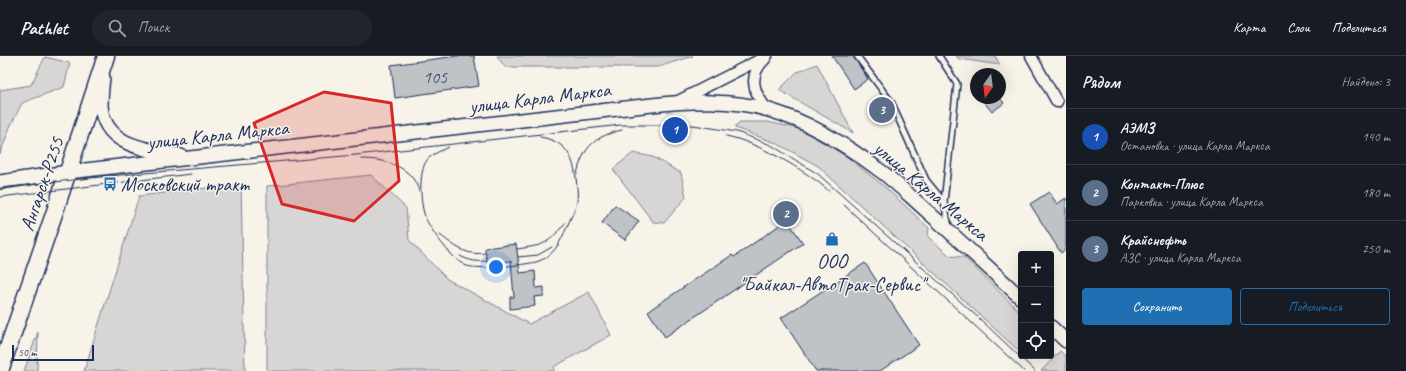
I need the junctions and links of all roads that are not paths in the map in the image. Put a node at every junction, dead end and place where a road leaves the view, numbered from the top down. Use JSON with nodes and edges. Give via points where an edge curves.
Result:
{"nodes":[{"id":1,"x":768,"y":56,"type":"edge"},
{"id":2,"x":857,"y":56,"type":"edge"},
{"id":3,"x":939,"y":56,"type":"edge"},
{"id":4,"x":1031,"y":56,"type":"edge"},
{"id":5,"x":105,"y":58,"type":"edge"},
{"id":6,"x":676,"y":102,"type":"junction"},
{"id":7,"x":1057,"y":102,"type":"dead end"},
{"id":8,"x":768,"y":110,"type":"junction"},
{"id":9,"x":195,"y":158,"type":"junction"},
{"id":10,"x":68,"y":172,"type":"junction"},
{"id":11,"x":0,"y":182,"type":"edge"},
{"id":12,"x":944,"y":202,"type":"junction"},
{"id":13,"x":949,"y":231,"type":"junction"},
{"id":14,"x":1018,"y":295,"type":"edge"},
{"id":15,"x":0,"y":371,"type":"edge"}],
"edges":[{"from":1,"to":6,"type":"street"},
{"from":1,"to":8,"type":"street","via":[[756,71],[754,82],[759,100]]},
{"from":2,"to":12,"type":"lane","via":[[891,102],[926,180]]},
{"from":3,"to":12,"type":"lane","via":[[957,84]]},
{"from":4,"to":7,"type":"street"},
{"from":5,"to":9,"type":"street","via":[[101,104],[104,119],[113,134],[135,146]]},
{"from":5,"to":10,"type":"main road","name":"Ангарск-Р255"},
{"from":6,"to":8,"type":"street","name":"улица Карла Маркса","via":[[724,102]]},
{"from":6,"to":9,"type":"street","name":"улица Карла Маркса"},
{"from":8,"to":13,"type":"street","name":"улица Карла Маркса","via":[[798,120],[838,141],[883,172]]},
{"from":9,"to":10,"type":"street","name":"улица Карла Маркса"},
{"from":10,"to":11,"type":"street","name":"улица Карла Маркса"},
{"from":10,"to":15,"type":"main road","name":"Ангарск-Р255"},
{"from":12,"to":13,"type":"lane"},
{"from":13,"to":14,"type":"street","name":"улица Карла Маркса"}]}
